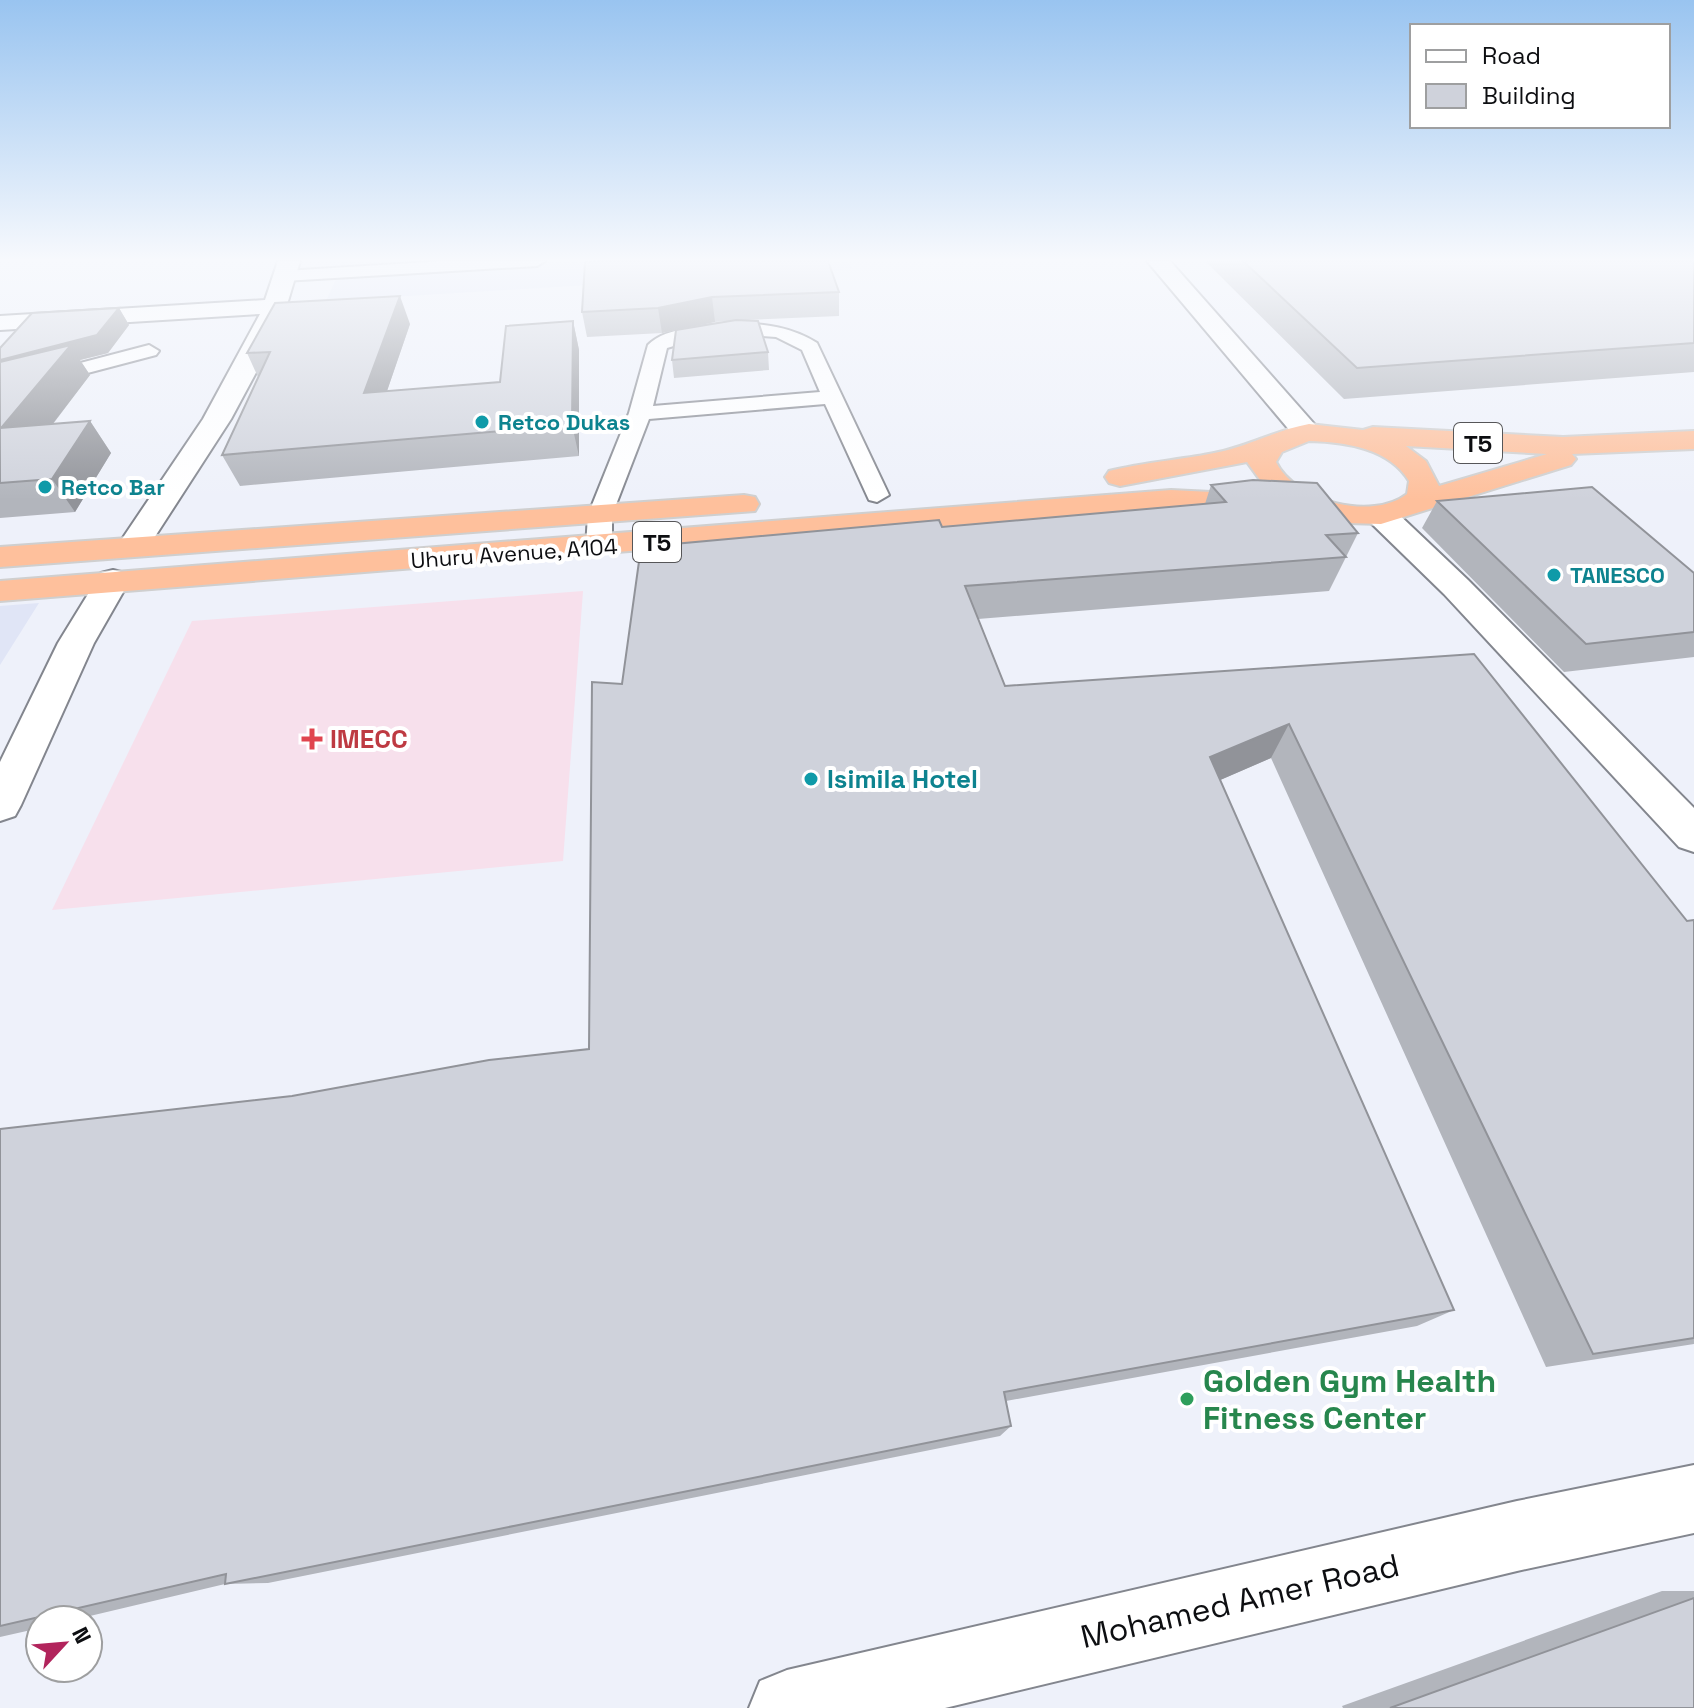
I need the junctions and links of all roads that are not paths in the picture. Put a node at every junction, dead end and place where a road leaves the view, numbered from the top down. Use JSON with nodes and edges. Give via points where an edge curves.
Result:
{"nodes":[{"id":1,"x":261,"y":341,"type":"edge"},
{"id":2,"x":676,"y":341,"type":"edge"},
{"id":3,"x":804,"y":341,"type":"edge"},
{"id":4,"x":1233,"y":341,"type":"edge"},
{"id":5,"x":149,"y":351,"type":"dead end"},
{"id":6,"x":0,"y":390,"type":"edge"},
{"id":7,"x":833,"y":397,"type":"junction"},
{"id":8,"x":640,"y":413,"type":"junction"},
{"id":9,"x":1320,"y":433,"type":"junction"},
{"id":10,"x":1694,"y":440,"type":"edge"},
{"id":11,"x":1622,"y":446,"type":"junction"},
{"id":12,"x":1266,"y":447,"type":"junction"},
{"id":13,"x":877,"y":495,"type":"junction"},
{"id":14,"x":1315,"y":506,"type":"junction"},
{"id":15,"x":1394,"y":512,"type":"junction"},
{"id":16,"x":599,"y":531,"type":"junction"},
{"id":17,"x":134,"y":545,"type":"junction"},
{"id":18,"x":0,"y":557,"type":"edge"},
{"id":19,"x":113,"y":580,"type":"junction"},
{"id":20,"x":0,"y":591,"type":"edge"},
{"id":21,"x":0,"y":805,"type":"edge"},
{"id":22,"x":1694,"y":835,"type":"edge"},
{"id":23,"x":1694,"y":1499,"type":"edge"},
{"id":24,"x":787,"y":1708,"type":"edge"}],
"edges":[{"from":1,"to":17,"type":"street","via":[[217,419]]},
{"from":2,"to":8,"type":"lane","via":[[658,345]]},
{"from":3,"to":7,"type":"lane"},
{"from":4,"to":9,"type":"street"},
{"from":5,"to":6,"type":"lane"},
{"from":7,"to":8,"type":"lane"},
{"from":7,"to":13,"type":"lane"},
{"from":8,"to":16,"type":"lane"},
{"from":9,"to":11,"type":"highway","number":"T5"},
{"from":9,"to":12,"type":"highway","name":"Uhuru Avenue, A104","via":[[1281,437]]},
{"from":9,"to":15,"type":"highway","via":[[1365,439],[1414,465],[1424,481],[1422,497]]},
{"from":10,"to":11,"type":"highway","number":"T5"},
{"from":11,"to":15,"type":"highway","number":"T5","via":[[1520,469]]},
{"from":12,"to":13,"type":"highway","name":"Uhuru Avenue, A104","number":"T5","via":[[1221,461],[1133,476]]},
{"from":12,"to":14,"type":"highway","via":[[1261,462],[1267,478],[1286,494]]},
{"from":13,"to":16,"type":"highway","name":"Uhuru Avenue, A104","number":"T5"},
{"from":14,"to":15,"type":"highway","via":[[1348,514]]},
{"from":14,"to":16,"type":"highway","name":"Uhuru Avenue, A104","number":"T5","via":[[1171,499]]},
{"from":15,"to":22,"type":"street"},
{"from":16,"to":17,"type":"highway","name":"Uhuru Avenue, A104","number":"T5"},
{"from":16,"to":19,"type":"highway","name":"Uhuru Avenue, A104","number":"T5"},
{"from":17,"to":18,"type":"highway","name":"Uhuru Avenue, A104","number":"T5"},
{"from":19,"to":20,"type":"highway","name":"Uhuru Avenue, A104","number":"T5"},
{"from":19,"to":21,"type":"street","via":[[76,643]]},
{"from":23,"to":24,"type":"street","name":"Mohamed Amer Road"}]}
